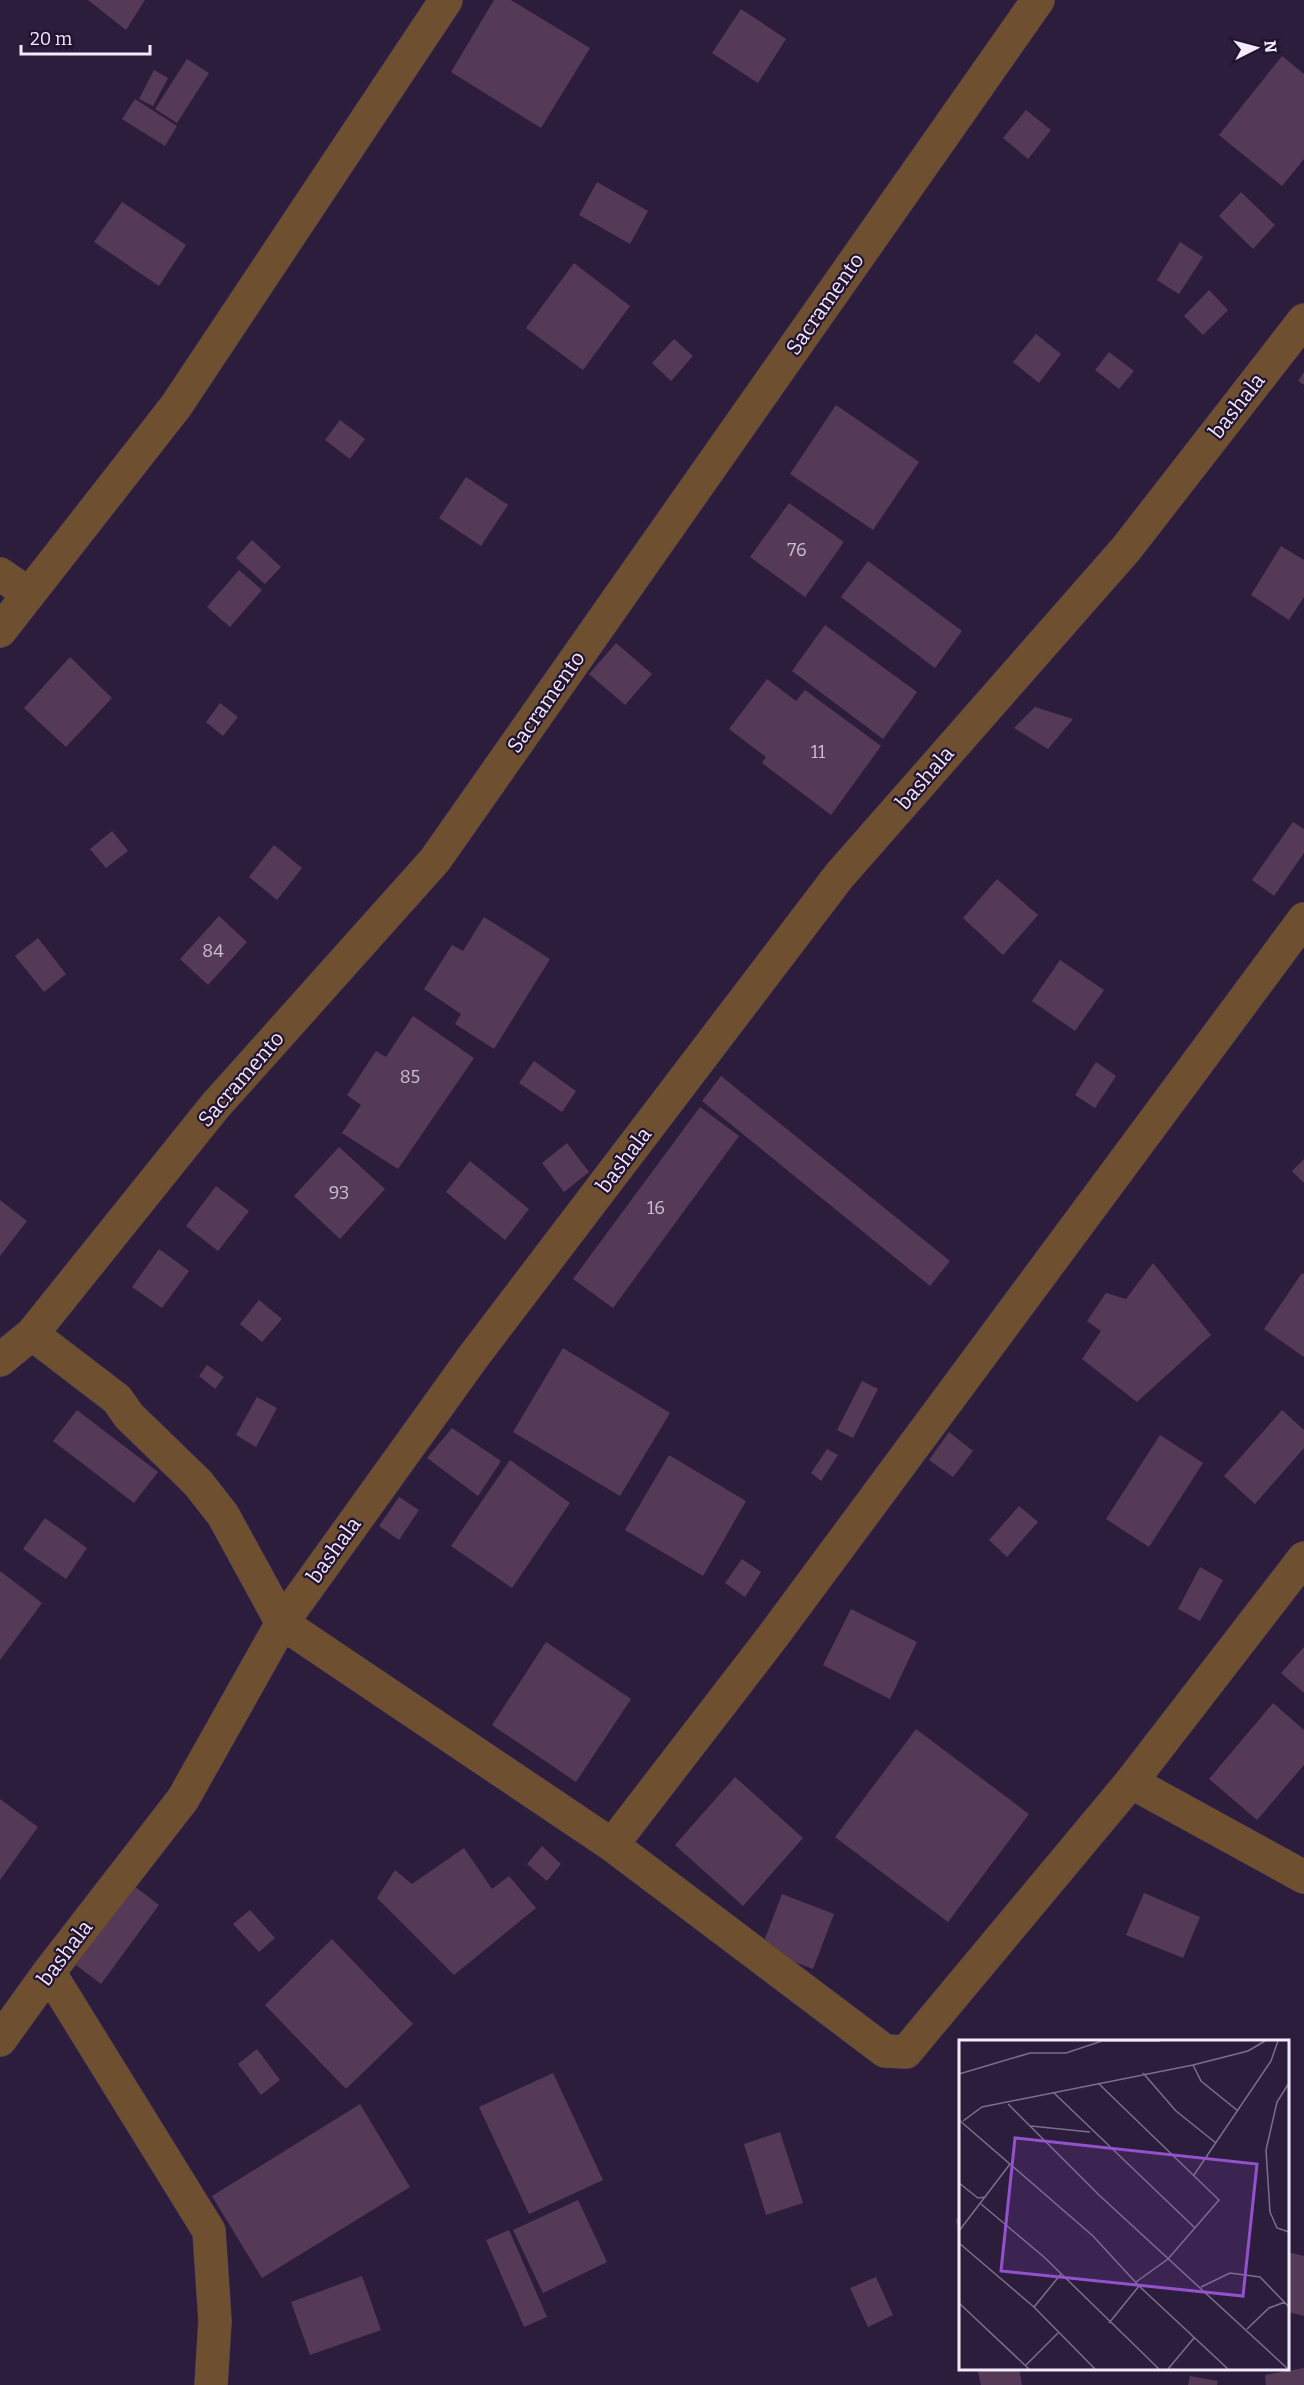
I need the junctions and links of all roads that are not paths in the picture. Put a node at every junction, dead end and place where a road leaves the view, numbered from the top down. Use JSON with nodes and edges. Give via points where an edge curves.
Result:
{"nodes":[{"id":1,"x":446,"y":0,"type":"edge"},
{"id":2,"x":1038,"y":0,"type":"edge"},
{"id":3,"x":1304,"y":320,"type":"edge"},
{"id":4,"x":0,"y":574,"type":"edge"},
{"id":5,"x":29,"y":594,"type":"junction"},
{"id":6,"x":0,"y":631,"type":"edge"},
{"id":7,"x":1304,"y":919,"type":"edge"},
{"id":8,"x":32,"y":1334,"type":"junction"},
{"id":9,"x":0,"y":1360,"type":"edge"},
{"id":10,"x":1304,"y":1558,"type":"edge"},
{"id":11,"x":282,"y":1623,"type":"junction"},
{"id":12,"x":1131,"y":1782,"type":"junction"},
{"id":13,"x":612,"y":1845,"type":"junction"},
{"id":14,"x":1304,"y":1877,"type":"edge"},
{"id":15,"x":49,"y":1972,"type":"junction"},
{"id":16,"x":0,"y":2040,"type":"edge"},
{"id":17,"x":211,"y":2385,"type":"edge"}],
"edges":[{"from":1,"to":5,"type":"street","via":[[176,406]]},
{"from":2,"to":8,"type":"street","name":"Sacramento","via":[[435,860],[215,1106]]},
{"from":3,"to":11,"type":"street","name":"bashala","via":[[1126,549],[839,876],[473,1357]]},
{"from":4,"to":5,"type":"street"},
{"from":5,"to":6,"type":"street"},
{"from":7,"to":13,"type":"street","via":[[773,1636]]},
{"from":8,"to":9,"type":"street","name":"Sacramento"},
{"from":8,"to":11,"type":"street","via":[[117,1399],[129,1416],[198,1483],[223,1515]]},
{"from":10,"to":12,"type":"street"},
{"from":11,"to":13,"type":"street"},
{"from":11,"to":15,"type":"street","name":"bashala","via":[[183,1799]]},
{"from":12,"to":13,"type":"street","via":[[906,2052],[885,2051]]},
{"from":12,"to":14,"type":"street"},
{"from":15,"to":16,"type":"street","name":"bashala"},
{"from":15,"to":17,"type":"street","via":[[209,2231],[214,2321]]}]}
